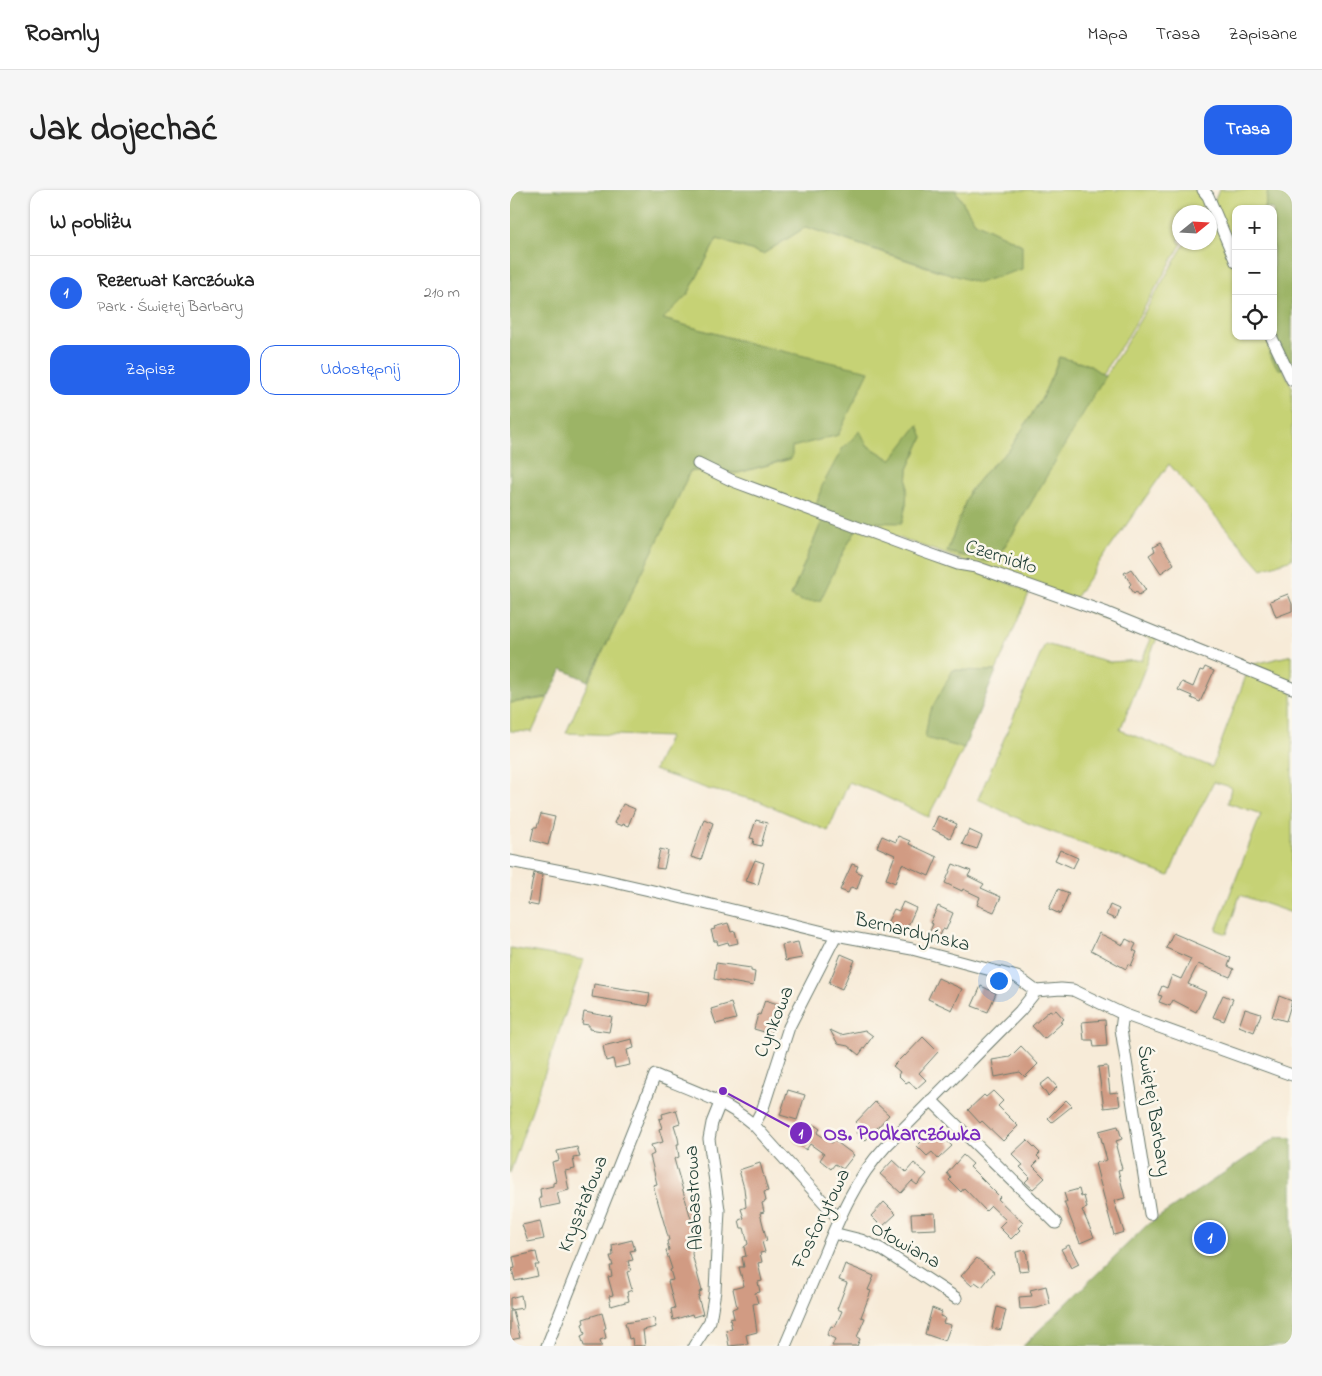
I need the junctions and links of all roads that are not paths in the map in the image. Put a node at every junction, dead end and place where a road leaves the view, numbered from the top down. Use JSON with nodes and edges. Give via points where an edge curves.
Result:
{"nodes":[{"id":1,"x":1203,"y":190,"type":"edge"},
{"id":2,"x":1232,"y":253,"type":"edge"},
{"id":3,"x":1273,"y":340,"type":"edge"},
{"id":4,"x":1292,"y":380,"type":"edge"},
{"id":5,"x":698,"y":464,"type":"dead end"},
{"id":6,"x":1292,"y":688,"type":"edge"},
{"id":7,"x":510,"y":861,"type":"edge"},
{"id":8,"x":836,"y":935,"type":"junction"},
{"id":9,"x":1036,"y":991,"type":"junction"},
{"id":10,"x":1123,"y":1014,"type":"junction"},
{"id":11,"x":1292,"y":1075,"type":"edge"},
{"id":12,"x":931,"y":1100,"type":"junction"},
{"id":13,"x":720,"y":1103,"type":"junction"},
{"id":14,"x":754,"y":1125,"type":"junction"},
{"id":15,"x":1150,"y":1214,"type":"dead end"},
{"id":16,"x":838,"y":1219,"type":"junction"},
{"id":17,"x":1056,"y":1223,"type":"dead end"},
{"id":18,"x":833,"y":1234,"type":"junction"},
{"id":19,"x":956,"y":1298,"type":"dead end"},
{"id":20,"x":547,"y":1346,"type":"edge"},
{"id":21,"x":694,"y":1346,"type":"edge"},
{"id":22,"x":785,"y":1346,"type":"edge"}],
"edges":[{"from":1,"to":2,"type":"street"},
{"from":3,"to":4,"type":"street"},
{"from":5,"to":6,"type":"street","name":"Czernidło","via":[[732,482],[924,552],[1107,613]]},
{"from":7,"to":8,"type":"street","name":"Bernardyńska"},
{"from":8,"to":9,"type":"street","name":"Bernardyńska","via":[[912,950],[1017,977]]},
{"from":8,"to":14,"type":"street","name":"Cynkowa","via":[[788,1027],[763,1108]]},
{"from":9,"to":10,"type":"street","via":[[1073,990]]},
{"from":9,"to":12,"type":"street","name":"Fosforytowa"},
{"from":10,"to":11,"type":"street"},
{"from":10,"to":15,"type":"street","name":"Świętej Barbary","via":[[1121,1029]]},
{"from":12,"to":16,"type":"street","name":"Fosforytowa","via":[[875,1158]]},
{"from":12,"to":17,"type":"street"},
{"from":13,"to":14,"type":"street"},
{"from":13,"to":20,"type":"street","name":"Kryształowa","via":[[656,1075]]},
{"from":13,"to":21,"type":"street","name":"Alabastrowa","via":[[709,1139],[719,1210],[715,1291],[710,1322]]},
{"from":14,"to":16,"type":"street"},
{"from":16,"to":18,"type":"street","name":"Fosforytowa"},
{"from":18,"to":19,"type":"street","name":"Ołowiana","via":[[861,1240],[881,1249]]},
{"from":18,"to":22,"type":"street","name":"Fosforytowa"}]}
